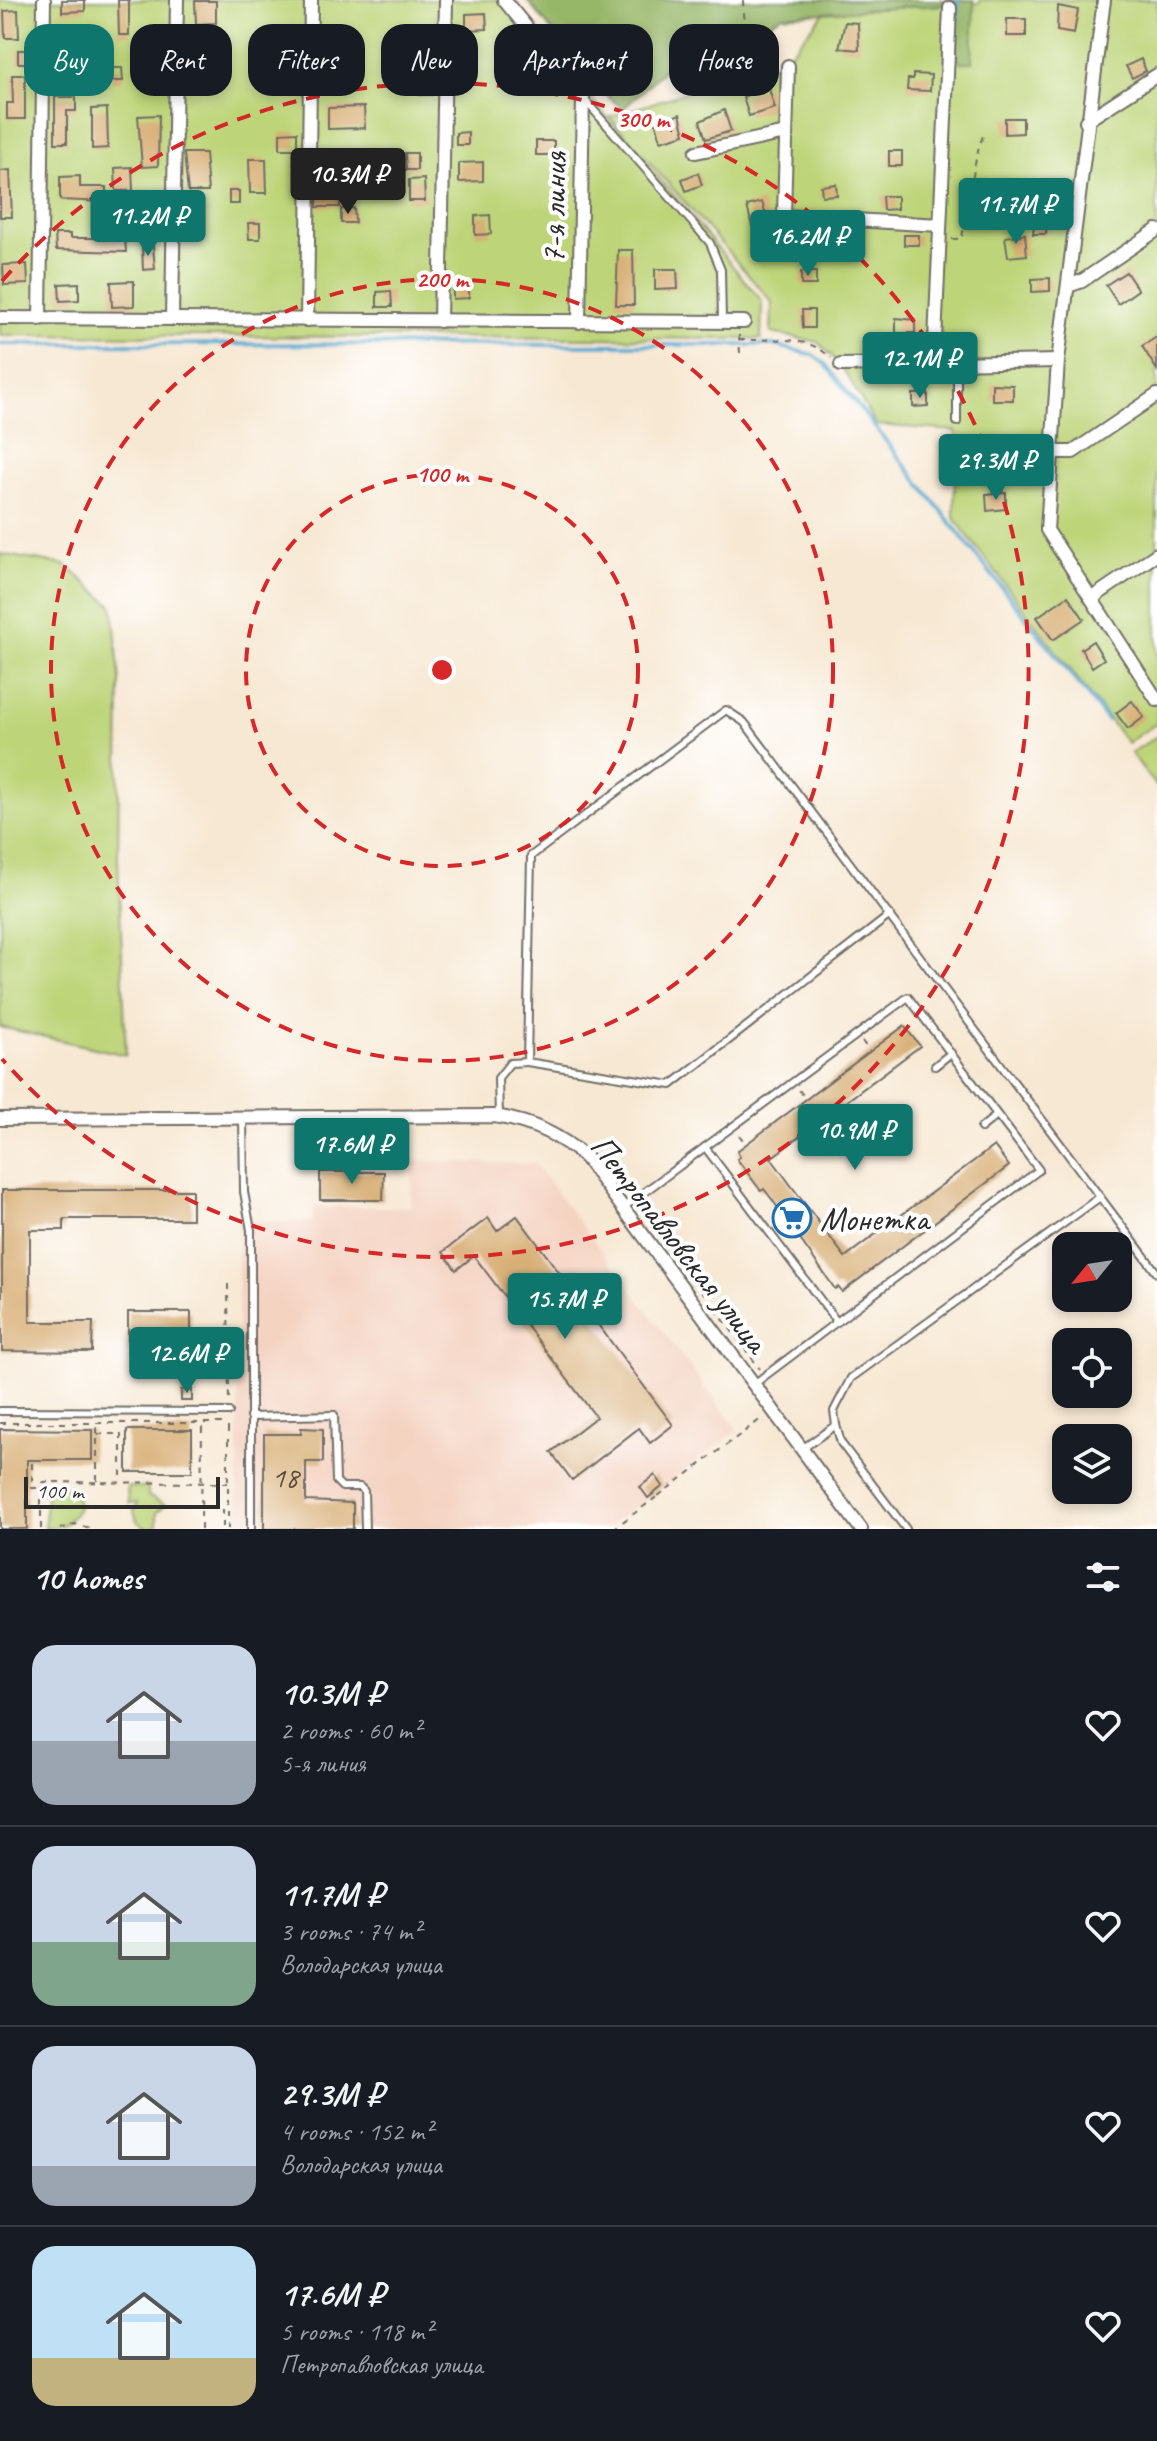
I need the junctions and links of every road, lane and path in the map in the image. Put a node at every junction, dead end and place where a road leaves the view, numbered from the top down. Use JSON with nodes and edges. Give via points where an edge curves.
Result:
{"nodes":[{"id":1,"x":44,"y":0,"type":"edge"},
{"id":2,"x":177,"y":0,"type":"edge"},
{"id":3,"x":311,"y":0,"type":"edge"},
{"id":4,"x":446,"y":0,"type":"edge"},
{"id":5,"x":504,"y":0,"type":"edge"},
{"id":6,"x":743,"y":0,"type":"edge"},
{"id":7,"x":1104,"y":0,"type":"edge"},
{"id":8,"x":950,"y":8,"type":"dead end"},
{"id":9,"x":788,"y":66,"type":"joint"},
{"id":10,"x":1157,"y":75,"type":"edge"},
{"id":11,"x":583,"y":97,"type":"junction"},
{"id":12,"x":1086,"y":121,"type":"junction"},
{"id":13,"x":786,"y":133,"type":"junction"},
{"id":14,"x":983,"y":136,"type":"dead end"},
{"id":15,"x":696,"y":152,"type":"dead end"},
{"id":16,"x":940,"y":225,"type":"junction"},
{"id":17,"x":1157,"y":230,"type":"edge"},
{"id":18,"x":939,"y":239,"type":"junction"},
{"id":19,"x":1068,"y":286,"type":"junction"},
{"id":20,"x":0,"y":318,"type":"edge"},
{"id":21,"x":40,"y":319,"type":"junction"},
{"id":22,"x":172,"y":319,"type":"junction"},
{"id":23,"x":307,"y":320,"type":"junction"},
{"id":24,"x":440,"y":321,"type":"junction"},
{"id":25,"x":579,"y":322,"type":"junction"},
{"id":26,"x":722,"y":322,"type":"junction"},
{"id":27,"x":744,"y":322,"type":"dead end"},
{"id":28,"x":740,"y":353,"type":"dead end"},
{"id":29,"x":1058,"y":361,"type":"junction"},
{"id":30,"x":957,"y":362,"type":"junction"},
{"id":31,"x":934,"y":363,"type":"junction"},
{"id":32,"x":837,"y":365,"type":"joint"},
{"id":33,"x":1157,"y":395,"type":"edge"},
{"id":34,"x":957,"y":422,"type":"dead end"},
{"id":35,"x":1055,"y":452,"type":"junction"},
{"id":36,"x":1157,"y":554,"type":"edge"},
{"id":37,"x":1092,"y":598,"type":"junction"},
{"id":38,"x":1157,"y":700,"type":"edge"},
{"id":39,"x":890,"y":915,"type":"junction"},
{"id":40,"x":862,"y":1041,"type":"dead end"},
{"id":41,"x":870,"y":1052,"type":"dead end"},
{"id":42,"x":951,"y":1053,"type":"junction"},
{"id":43,"x":527,"y":1062,"type":"junction"},
{"id":44,"x":935,"y":1066,"type":"dead end"},
{"id":45,"x":798,"y":1089,"type":"dead end"},
{"id":46,"x":806,"y":1099,"type":"dead end"},
{"id":47,"x":997,"y":1115,"type":"junction"},
{"id":48,"x":243,"y":1117,"type":"junction"},
{"id":49,"x":499,"y":1117,"type":"junction"},
{"id":50,"x":0,"y":1119,"type":"edge"},
{"id":51,"x":981,"y":1128,"type":"dead end"},
{"id":52,"x":738,"y":1134,"type":"dead end"},
{"id":53,"x":746,"y":1144,"type":"dead end"},
{"id":54,"x":705,"y":1147,"type":"junction"},
{"id":55,"x":1100,"y":1197,"type":"junction"},
{"id":56,"x":624,"y":1207,"type":"junction"},
{"id":57,"x":1157,"y":1273,"type":"edge"},
{"id":58,"x":694,"y":1280,"type":"dead end"},
{"id":59,"x":837,"y":1322,"type":"junction"},
{"id":60,"x":761,"y":1370,"type":"dead end"},
{"id":61,"x":754,"y":1384,"type":"junction"},
{"id":62,"x":0,"y":1411,"type":"edge"},
{"id":63,"x":229,"y":1412,"type":"dead end"},
{"id":64,"x":250,"y":1417,"type":"junction"},
{"id":65,"x":761,"y":1419,"type":"dead end"},
{"id":66,"x":0,"y":1423,"type":"edge"},
{"id":67,"x":97,"y":1423,"type":"junction"},
{"id":68,"x":202,"y":1423,"type":"junction"},
{"id":69,"x":228,"y":1423,"type":"dead end"},
{"id":70,"x":836,"y":1425,"type":"junction"},
{"id":71,"x":97,"y":1434,"type":"junction"},
{"id":72,"x":802,"y":1449,"type":"junction"},
{"id":73,"x":32,"y":1463,"type":"dead end"},
{"id":74,"x":97,"y":1482,"type":"junction"},
{"id":75,"x":121,"y":1482,"type":"junction"},
{"id":76,"x":201,"y":1483,"type":"junction"},
{"id":77,"x":228,"y":1483,"type":"dead end"},
{"id":78,"x":41,"y":1488,"type":"junction"},
{"id":79,"x":223,"y":1509,"type":"dead end"},
{"id":80,"x":41,"y":1529,"type":"edge"},
{"id":81,"x":60,"y":1529,"type":"edge"},
{"id":82,"x":93,"y":1529,"type":"edge"},
{"id":83,"x":201,"y":1529,"type":"edge"},
{"id":84,"x":223,"y":1529,"type":"edge"},
{"id":85,"x":251,"y":1529,"type":"edge"},
{"id":86,"x":365,"y":1529,"type":"edge"},
{"id":87,"x":613,"y":1529,"type":"edge"},
{"id":88,"x":861,"y":1529,"type":"edge"},
{"id":89,"x":906,"y":1529,"type":"edge"}],
"edges":[{"from":1,"to":21,"type":"street"},
{"from":2,"to":22,"type":"street"},
{"from":3,"to":23,"type":"street"},
{"from":4,"to":24,"type":"street"},
{"from":5,"to":11,"type":"street"},
{"from":6,"to":9,"type":"path","via":[[744,21],[755,49]]},
{"from":7,"to":12,"type":"street"},
{"from":8,"to":16,"type":"street"},
{"from":9,"to":13,"type":"street"},
{"from":10,"to":12,"type":"street"},
{"from":11,"to":25,"type":"street","name":"7-я линия"},
{"from":11,"to":26,"type":"lane","via":[[710,243],[721,270]]},
{"from":12,"to":19,"type":"street"},
{"from":13,"to":15,"type":"street"},
{"from":13,"to":16,"type":"street","via":[[784,216]]},
{"from":14,"to":18,"type":"path","via":[[961,239]]},
{"from":16,"to":18,"type":"street"},
{"from":17,"to":19,"type":"street"},
{"from":18,"to":31,"type":"street"},
{"from":19,"to":29,"type":"street"},
{"from":20,"to":21,"type":"street"},
{"from":21,"to":22,"type":"street"},
{"from":22,"to":23,"type":"street"},
{"from":23,"to":24,"type":"street"},
{"from":24,"to":25,"type":"street"},
{"from":25,"to":26,"type":"street"},
{"from":26,"to":27,"type":"street"},
{"from":28,"to":32,"type":"path","via":[[740,340],[770,337],[810,344]]},
{"from":29,"to":30,"type":"street"},
{"from":29,"to":35,"type":"street"},
{"from":30,"to":31,"type":"street"},
{"from":30,"to":34,"type":"lane"},
{"from":31,"to":32,"type":"street"},
{"from":33,"to":35,"type":"street","via":[[1073,452]]},
{"from":35,"to":37,"type":"street","via":[[1047,530]]},
{"from":36,"to":37,"type":"street"},
{"from":37,"to":38,"type":"street"},
{"from":39,"to":43,"type":"lane","via":[[671,1085]]},
{"from":39,"to":43,"type":"lane","via":[[744,722],[726,710],[531,856]]},
{"from":39,"to":55,"type":"lane"},
{"from":40,"to":41,"type":"path"},
{"from":42,"to":44,"type":"lane"},
{"from":42,"to":47,"type":"lane"},
{"from":42,"to":54,"type":"lane","via":[[908,997]]},
{"from":43,"to":49,"type":"lane","via":[[510,1063],[498,1078]]},
{"from":45,"to":46,"type":"path"},
{"from":47,"to":51,"type":"lane"},
{"from":47,"to":59,"type":"lane","via":[[1039,1170]]},
{"from":48,"to":49,"type":"street","name":"Петропавловская улица"},
{"from":48,"to":50,"type":"street","name":"Петропавловская улица"},
{"from":48,"to":64,"type":"lane","via":[[244,1192],[251,1230]]},
{"from":49,"to":56,"type":"street","name":"Петропавловская улица","via":[[523,1121],[572,1146]]},
{"from":52,"to":53,"type":"path"},
{"from":54,"to":56,"type":"lane"},
{"from":54,"to":59,"type":"lane"},
{"from":55,"to":57,"type":"lane"},
{"from":55,"to":70,"type":"lane","via":[[851,1378],[834,1411]]},
{"from":56,"to":61,"type":"street","name":"Петропавловская улица"},
{"from":58,"to":60,"type":"path"},
{"from":59,"to":61,"type":"lane"},
{"from":61,"to":72,"type":"street","name":"Петропавловская улица"},
{"from":62,"to":63,"type":"lane"},
{"from":64,"to":85,"type":"lane"},
{"from":64,"to":86,"type":"lane","via":[[334,1415],[336,1481],[364,1491]]},
{"from":65,"to":87,"type":"path"},
{"from":66,"to":67,"type":"path"},
{"from":67,"to":68,"type":"path"},
{"from":67,"to":71,"type":"path"},
{"from":68,"to":69,"type":"path"},
{"from":68,"to":76,"type":"path"},
{"from":70,"to":72,"type":"lane"},
{"from":70,"to":89,"type":"lane","via":[[841,1443]]},
{"from":71,"to":74,"type":"path"},
{"from":71,"to":75,"type":"path","via":[[121,1434]]},
{"from":72,"to":88,"type":"street","name":"Петропавловская улица"},
{"from":73,"to":78,"type":"path","via":[[32,1488]]},
{"from":74,"to":75,"type":"path"},
{"from":74,"to":78,"type":"path","via":[[41,1482]]},
{"from":75,"to":76,"type":"path"},
{"from":76,"to":77,"type":"path"},
{"from":76,"to":83,"type":"path"},
{"from":78,"to":80,"type":"path"},
{"from":79,"to":84,"type":"path"},
{"from":81,"to":82,"type":"path","via":[[75,1524]]}]}
